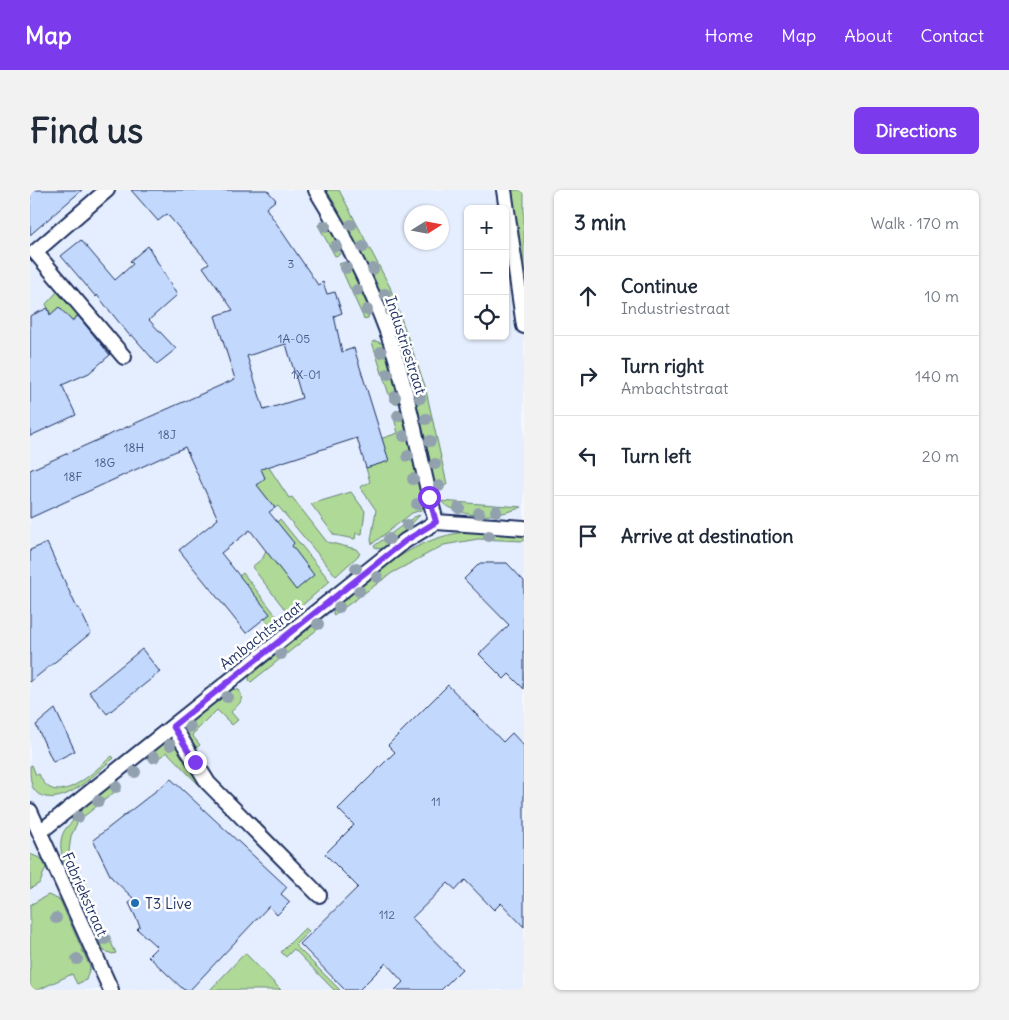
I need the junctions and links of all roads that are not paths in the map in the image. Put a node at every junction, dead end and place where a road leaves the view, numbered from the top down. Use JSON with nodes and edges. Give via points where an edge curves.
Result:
{"nodes":[{"id":1,"x":107,"y":190,"type":"edge"},
{"id":2,"x":316,"y":190,"type":"edge"},
{"id":3,"x":504,"y":190,"type":"edge"},
{"id":4,"x":524,"y":326,"type":"edge"},
{"id":5,"x":124,"y":357,"type":"dead end"},
{"id":6,"x":436,"y":522,"type":"junction"},
{"id":7,"x":521,"y":526,"type":"edge"},
{"id":8,"x":173,"y":726,"type":"junction"},
{"id":9,"x":30,"y":812,"type":"edge"},
{"id":10,"x":40,"y":832,"type":"junction"},
{"id":11,"x":320,"y":895,"type":"dead end"},
{"id":12,"x":111,"y":990,"type":"edge"}],
"edges":[{"from":1,"to":5,"type":"street","via":[[35,252]]},
{"from":2,"to":6,"type":"street","name":"Industriestraat","via":[[365,276],[394,352]]},
{"from":3,"to":4,"type":"street"},
{"from":6,"to":7,"type":"street"},
{"from":6,"to":8,"type":"street","name":"Ambachtstraat","via":[[405,541]]},
{"from":8,"to":10,"type":"street","name":"Ambachtstraat"},
{"from":8,"to":11,"type":"street","via":[[208,783]]},
{"from":9,"to":10,"type":"street","name":"Fabriekstraat"},
{"from":10,"to":12,"type":"street","name":"Fabriekstraat"}]}
